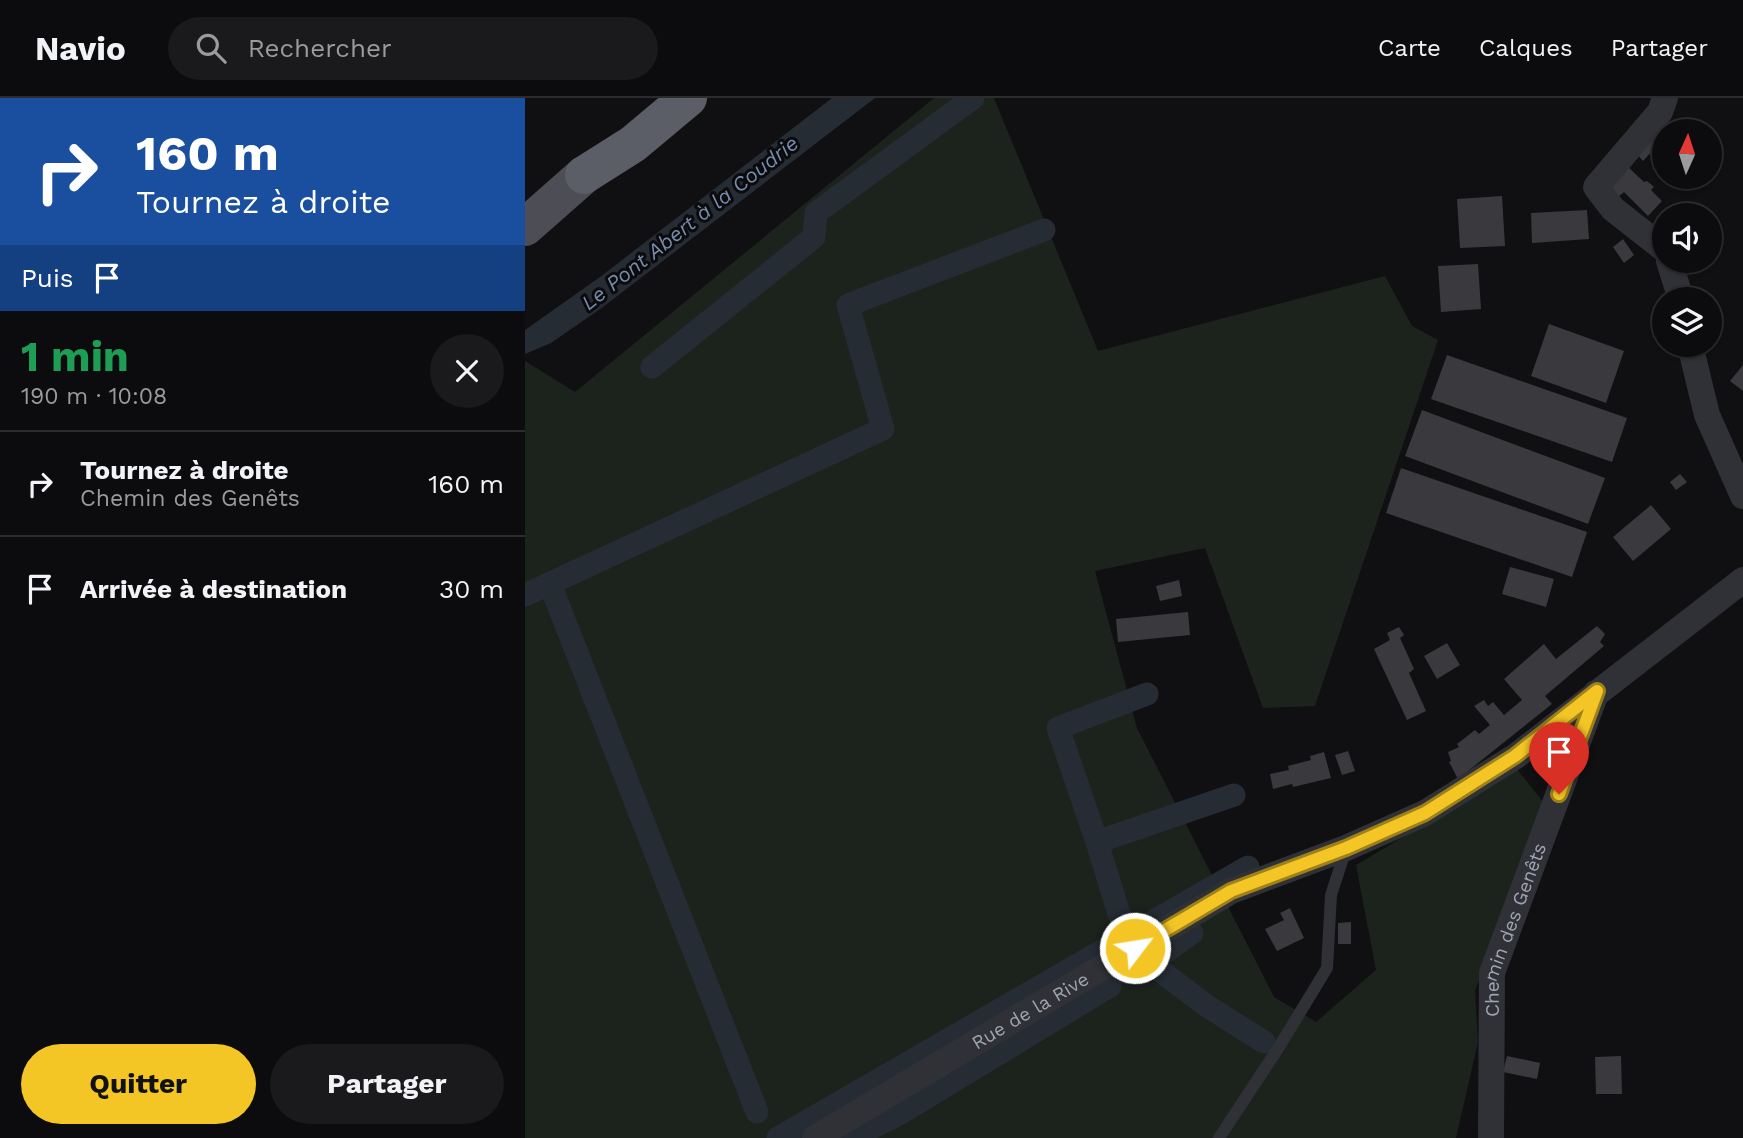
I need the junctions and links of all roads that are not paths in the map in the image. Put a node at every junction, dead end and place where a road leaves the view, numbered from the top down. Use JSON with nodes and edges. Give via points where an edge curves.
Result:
{"nodes":[{"id":1,"x":660,"y":98,"type":"edge"},
{"id":2,"x":688,"y":98,"type":"edge"},
{"id":3,"x":1665,"y":98,"type":"edge"},
{"id":4,"x":584,"y":175,"type":"junction"},
{"id":5,"x":525,"y":227,"type":"edge"},
{"id":6,"x":1652,"y":239,"type":"edge"},
{"id":7,"x":1693,"y":357,"type":"edge"},
{"id":8,"x":1743,"y":496,"type":"edge"},
{"id":9,"x":1743,"y":580,"type":"edge"},
{"id":10,"x":1597,"y":691,"type":"junction"},
{"id":11,"x":1346,"y":848,"type":"junction"},
{"id":12,"x":815,"y":1138,"type":"edge"},
{"id":13,"x":1219,"y":1138,"type":"edge"},
{"id":14,"x":1491,"y":1138,"type":"edge"}],
"edges":[{"from":1,"to":4,"type":"highway"},
{"from":2,"to":4,"type":"highway","via":[[633,144]]},
{"from":3,"to":6,"type":"street","via":[[1660,112],[1596,187],[1613,209]]},
{"from":4,"to":5,"type":"main road"},
{"from":7,"to":8,"type":"street","via":[[1707,415]]},
{"from":9,"to":10,"type":"street","name":"Rue de la Rive"},
{"from":10,"to":11,"type":"street","name":"Rue de la Rive","via":[[1515,756],[1425,813]]},
{"from":10,"to":14,"type":"street","name":"Chemin des Genêts","via":[[1492,973]]},
{"from":11,"to":12,"type":"street","name":"Rue de la Rive","via":[[1231,891]]},
{"from":11,"to":13,"type":"lane","via":[[1331,895],[1327,968]]}]}
